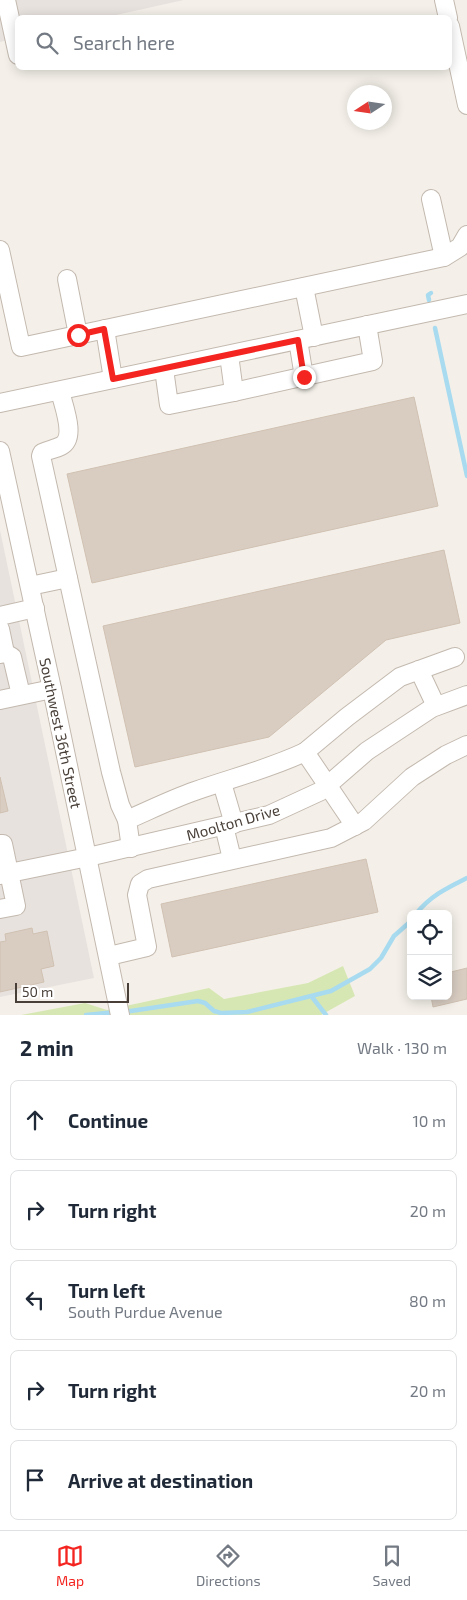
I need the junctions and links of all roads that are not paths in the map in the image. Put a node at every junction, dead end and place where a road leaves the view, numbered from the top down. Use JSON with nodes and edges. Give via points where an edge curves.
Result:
{"nodes":[{"id":1,"x":6,"y":0,"type":"edge"},
{"id":2,"x":444,"y":0,"type":"edge"},
{"id":3,"x":447,"y":15,"type":"edge"},
{"id":4,"x":452,"y":35,"type":"edge"},
{"id":5,"x":15,"y":41,"type":"edge"},
{"id":6,"x":467,"y":104,"type":"edge"},
{"id":7,"x":432,"y":199,"type":"dead end"},
{"id":8,"x":467,"y":235,"type":"edge"},
{"id":9,"x":0,"y":250,"type":"edge"},
{"id":10,"x":444,"y":257,"type":"junction"},
{"id":11,"x":67,"y":279,"type":"dead end"},
{"id":12,"x":304,"y":286,"type":"junction"},
{"id":13,"x":467,"y":304,"type":"edge"},
{"id":14,"x":367,"y":325,"type":"junction"},
{"id":15,"x":104,"y":329,"type":"junction"},
{"id":16,"x":78,"y":335,"type":"junction"},
{"id":17,"x":306,"y":338,"type":"junction"},
{"id":18,"x":229,"y":355,"type":"junction"},
{"id":19,"x":164,"y":368,"type":"junction"},
{"id":20,"x":304,"y":377,"type":"junction"},
{"id":21,"x":113,"y":379,"type":"junction"},
{"id":22,"x":60,"y":391,"type":"junction"},
{"id":23,"x":234,"y":392,"type":"junction"},
{"id":24,"x":0,"y":404,"type":"edge"},
{"id":25,"x":0,"y":452,"type":"edge"},
{"id":26,"x":68,"y":578,"type":"junction"},
{"id":27,"x":30,"y":586,"type":"junction"},
{"id":28,"x":35,"y":608,"type":"junction"},
{"id":29,"x":0,"y":616,"type":"edge"},
{"id":30,"x":0,"y":629,"type":"edge"},
{"id":31,"x":3,"y":654,"type":"edge"},
{"id":32,"x":455,"y":657,"type":"dead end"},
{"id":33,"x":419,"y":670,"type":"junction"},
{"id":34,"x":52,"y":689,"type":"junction"},
{"id":35,"x":25,"y":694,"type":"junction"},
{"id":36,"x":467,"y":695,"type":"edge"},
{"id":37,"x":0,"y":700,"type":"edge"},
{"id":38,"x":436,"y":706,"type":"junction"},
{"id":39,"x":467,"y":745,"type":"edge"},
{"id":40,"x":305,"y":752,"type":"junction"},
{"id":41,"x":222,"y":782,"type":"junction"},
{"id":42,"x":328,"y":786,"type":"junction"},
{"id":43,"x":127,"y":820,"type":"junction"},
{"id":44,"x":229,"y":825,"type":"junction"},
{"id":45,"x":355,"y":826,"type":"junction"},
{"id":46,"x":0,"y":844,"type":"edge"},
{"id":47,"x":131,"y":848,"type":"junction"},
{"id":48,"x":88,"y":857,"type":"junction"},
{"id":49,"x":232,"y":859,"type":"junction"},
{"id":50,"x":5,"y":874,"type":"edge"},
{"id":51,"x":0,"y":909,"type":"edge"},
{"id":52,"x":109,"y":956,"type":"junction"},
{"id":53,"x":120,"y":1015,"type":"edge"}],
"edges":[{"from":1,"to":5,"type":"street"},
{"from":2,"to":3,"type":"street"},
{"from":4,"to":6,"type":"street"},
{"from":7,"to":10,"type":"street"},
{"from":8,"to":10,"type":"street","via":[[460,247]]},
{"from":9,"to":16,"type":"street","via":[[21,347]]},
{"from":10,"to":12,"type":"street"},
{"from":11,"to":16,"type":"street"},
{"from":12,"to":15,"type":"street"},
{"from":12,"to":17,"type":"street"},
{"from":13,"to":14,"type":"street"},
{"from":14,"to":17,"type":"street"},
{"from":14,"to":20,"type":"street","via":[[374,361]]},
{"from":15,"to":16,"type":"street"},
{"from":15,"to":21,"type":"street"},
{"from":17,"to":18,"type":"street"},
{"from":17,"to":20,"type":"street"},
{"from":18,"to":19,"type":"street"},
{"from":18,"to":23,"type":"street"},
{"from":19,"to":21,"type":"street"},
{"from":19,"to":23,"type":"street","via":[[169,405]]},
{"from":20,"to":23,"type":"street"},
{"from":21,"to":22,"type":"street"},
{"from":22,"to":24,"type":"street"},
{"from":22,"to":26,"type":"street","via":[[70,433],[68,440],[40,456]]},
{"from":25,"to":27,"type":"street","name":"Southwest 36th Street"},
{"from":26,"to":27,"type":"street"},
{"from":26,"to":43,"type":"street","via":[[120,805]]},
{"from":27,"to":28,"type":"street","name":"Southwest 36th Street"},
{"from":28,"to":29,"type":"street"},
{"from":28,"to":34,"type":"street","name":"Southwest 36th Street"},
{"from":30,"to":31,"type":"street"},
{"from":31,"to":35,"type":"street","via":[[12,657]]},
{"from":32,"to":33,"type":"street"},
{"from":33,"to":38,"type":"street"},
{"from":33,"to":40,"type":"street","via":[[400,677]]},
{"from":34,"to":35,"type":"street"},
{"from":34,"to":48,"type":"street","name":"Southwest 36th Street"},
{"from":35,"to":37,"type":"street"},
{"from":36,"to":38,"type":"street","name":"Moolton Drive"},
{"from":38,"to":42,"type":"street","name":"Moolton Drive","via":[[368,751]]},
{"from":39,"to":45,"type":"street","via":[[412,777]]},
{"from":40,"to":41,"type":"street","via":[[264,770]]},
{"from":40,"to":42,"type":"street"},
{"from":41,"to":43,"type":"street","via":[[159,804]]},
{"from":41,"to":44,"type":"street"},
{"from":42,"to":44,"type":"street","name":"Moolton Drive","via":[[269,815]]},
{"from":42,"to":45,"type":"street"},
{"from":43,"to":47,"type":"street"},
{"from":44,"to":47,"type":"street","name":"Moolton Drive"},
{"from":44,"to":49,"type":"street"},
{"from":45,"to":49,"type":"street","via":[[331,838]]},
{"from":46,"to":50,"type":"street","via":[[3,844]]},
{"from":47,"to":48,"type":"street","name":"Moolton Drive"},
{"from":48,"to":50,"type":"street","name":"Moolton Drive"},
{"from":48,"to":52,"type":"street","name":"Southwest 36th Street"},
{"from":49,"to":52,"type":"street","via":[[148,879],[140,884],[137,895],[147,946]]},
{"from":50,"to":51,"type":"street","via":[[16,906]]},
{"from":52,"to":53,"type":"street","name":"Southwest 36th Street"}]}
